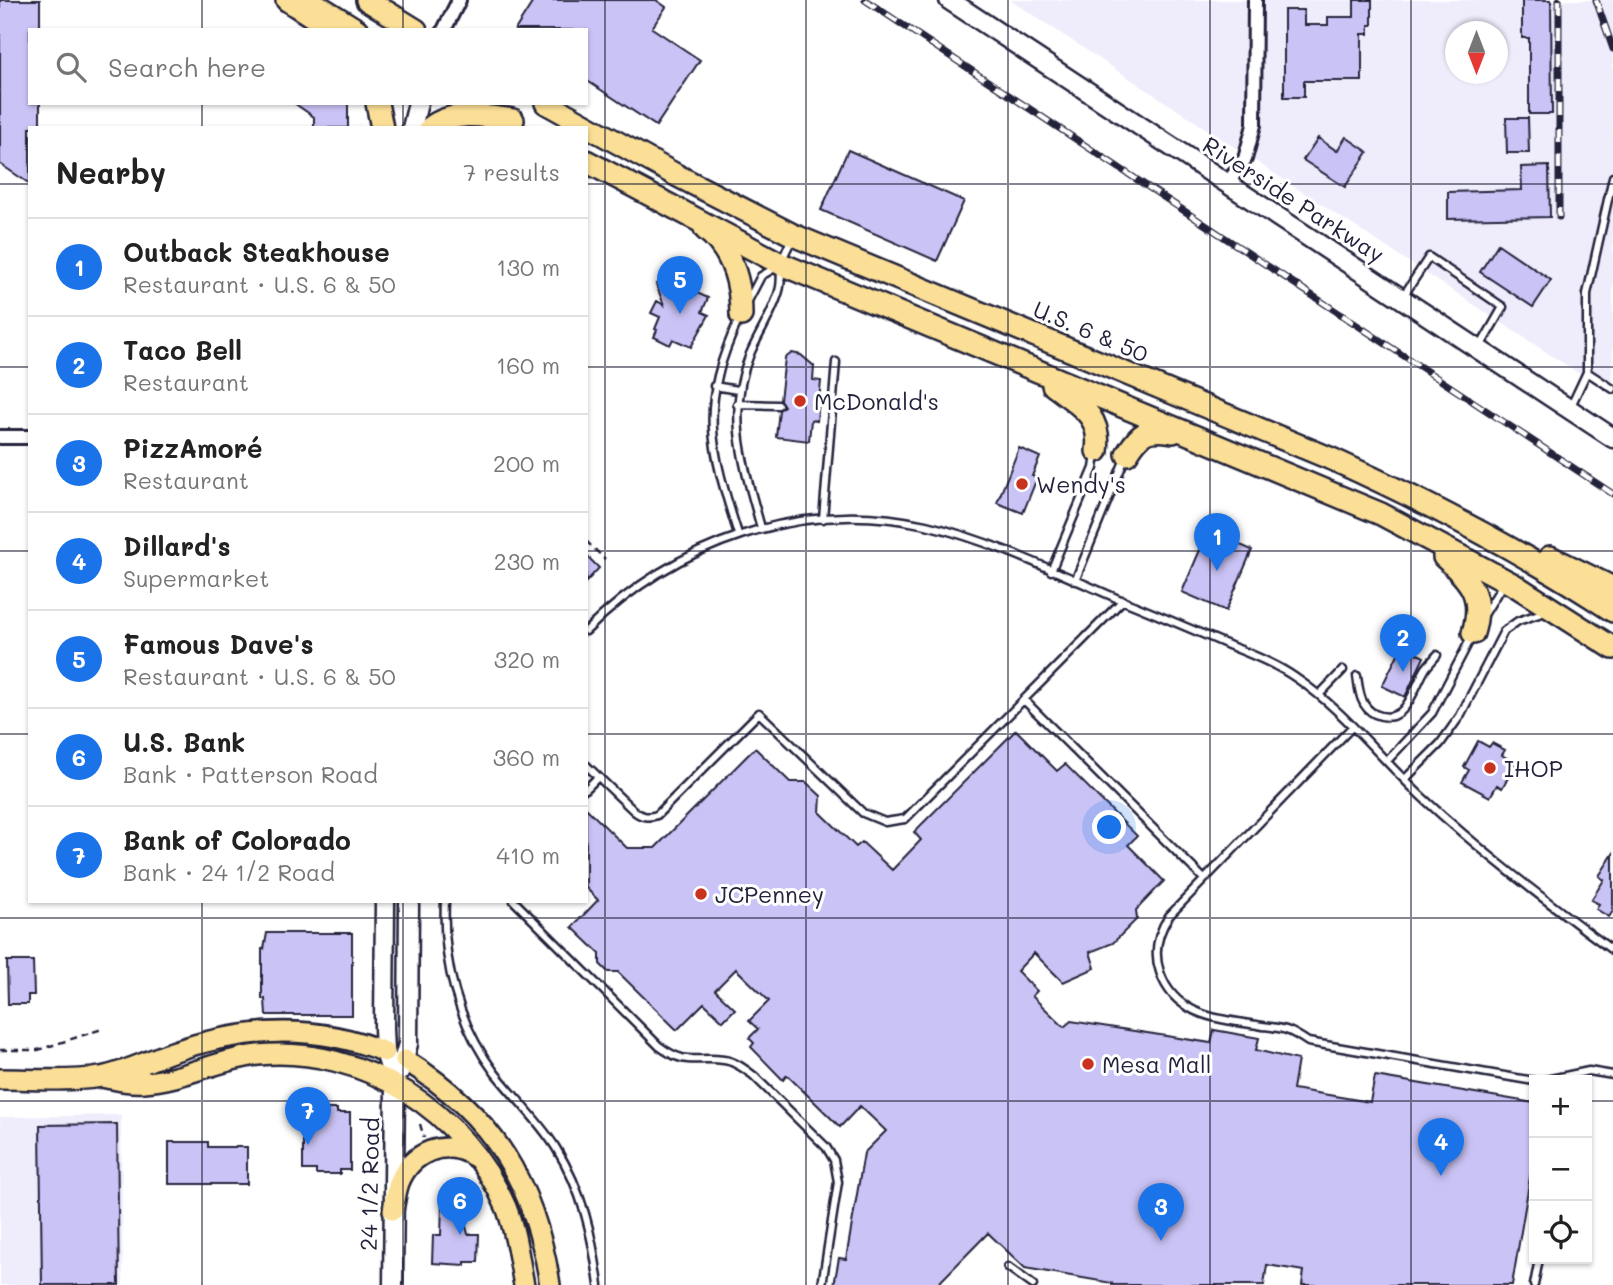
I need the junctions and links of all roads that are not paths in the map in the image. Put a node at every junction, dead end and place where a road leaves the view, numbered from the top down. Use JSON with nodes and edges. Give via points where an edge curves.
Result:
{"nodes":[{"id":1,"x":288,"y":0,"type":"edge"},
{"id":2,"x":309,"y":0,"type":"edge"},
{"id":3,"x":367,"y":0,"type":"edge"},
{"id":4,"x":459,"y":0,"type":"edge"},
{"id":5,"x":948,"y":0,"type":"edge"},
{"id":6,"x":1255,"y":0,"type":"edge"},
{"id":7,"x":327,"y":28,"type":"edge"},
{"id":8,"x":354,"y":28,"type":"edge"},
{"id":9,"x":413,"y":28,"type":"edge"},
{"id":10,"x":445,"y":28,"type":"edge"},
{"id":11,"x":378,"y":105,"type":"edge"},
{"id":12,"x":389,"y":105,"type":"edge"},
{"id":13,"x":418,"y":105,"type":"edge"},
{"id":14,"x":487,"y":105,"type":"edge"},
{"id":15,"x":550,"y":105,"type":"edge"},
{"id":16,"x":520,"y":124,"type":"edge"},
{"id":17,"x":383,"y":126,"type":"edge"},
{"id":18,"x":384,"y":126,"type":"edge"},
{"id":19,"x":412,"y":126,"type":"edge"},
{"id":20,"x":432,"y":126,"type":"edge"},
{"id":21,"x":588,"y":126,"type":"edge"},
{"id":22,"x":588,"y":126,"type":"edge"},
{"id":23,"x":588,"y":162,"type":"edge"},
{"id":24,"x":1613,"y":177,"type":"edge"},
{"id":25,"x":1227,"y":184,"type":"junction"},
{"id":26,"x":1610,"y":203,"type":"edge"},
{"id":27,"x":687,"y":215,"type":"junction"},
{"id":28,"x":793,"y":235,"type":"junction"},
{"id":29,"x":781,"y":264,"type":"junction"},
{"id":30,"x":1402,"y":299,"type":"junction"},
{"id":31,"x":741,"y":315,"type":"junction"},
{"id":32,"x":1479,"y":349,"type":"junction"},
{"id":33,"x":836,"y":362,"type":"dead end"},
{"id":34,"x":1032,"y":368,"type":"junction"},
{"id":35,"x":1587,"y":372,"type":"junction"},
{"id":36,"x":714,"y":386,"type":"junction"},
{"id":37,"x":1613,"y":389,"type":"edge"},
{"id":38,"x":738,"y":390,"type":"junction"},
{"id":39,"x":737,"y":404,"type":"junction"},
{"id":40,"x":778,"y":405,"type":"dead end"},
{"id":41,"x":1569,"y":410,"type":"junction"},
{"id":42,"x":0,"y":437,"type":"edge"},
{"id":43,"x":28,"y":437,"type":"edge"},
{"id":44,"x":1199,"y":438,"type":"junction"},
{"id":45,"x":1613,"y":438,"type":"edge"},
{"id":46,"x":1097,"y":452,"type":"joint"},
{"id":47,"x":1127,"y":454,"type":"joint"},
{"id":48,"x":1417,"y":498,"type":"junction"},
{"id":49,"x":823,"y":519,"type":"junction"},
{"id":50,"x":761,"y":528,"type":"junction"},
{"id":51,"x":738,"y":534,"type":"junction"},
{"id":52,"x":1444,"y":545,"type":"junction"},
{"id":53,"x":1051,"y":571,"type":"junction"},
{"id":54,"x":1505,"y":580,"type":"junction"},
{"id":55,"x":1075,"y":581,"type":"junction"},
{"id":56,"x":1613,"y":588,"type":"edge"},
{"id":57,"x":1123,"y":600,"type":"junction"},
{"id":58,"x":1553,"y":610,"type":"junction"},
{"id":59,"x":1613,"y":611,"type":"edge"},
{"id":60,"x":1613,"y":626,"type":"edge"},
{"id":61,"x":588,"y":629,"type":"edge"},
{"id":62,"x":1473,"y":633,"type":"junction"},
{"id":63,"x":1613,"y":648,"type":"edge"},
{"id":64,"x":1437,"y":655,"type":"dead end"},
{"id":65,"x":1343,"y":670,"type":"dead end"},
{"id":66,"x":1357,"y":676,"type":"dead end"},
{"id":67,"x":1318,"y":695,"type":"junction"},
{"id":68,"x":1024,"y":701,"type":"junction"},
{"id":69,"x":1352,"y":727,"type":"junction"},
{"id":70,"x":1387,"y":761,"type":"junction"},
{"id":71,"x":588,"y":767,"type":"edge"},
{"id":72,"x":598,"y":777,"type":"junction"},
{"id":73,"x":1405,"y":779,"type":"junction"},
{"id":74,"x":588,"y":787,"type":"edge"},
{"id":75,"x":1204,"y":879,"type":"junction"},
{"id":76,"x":384,"y":903,"type":"edge"},
{"id":77,"x":409,"y":903,"type":"edge"},
{"id":78,"x":445,"y":903,"type":"edge"},
{"id":79,"x":516,"y":903,"type":"edge"},
{"id":80,"x":1613,"y":951,"type":"edge"},
{"id":81,"x":386,"y":1052,"type":"junction"},
{"id":82,"x":405,"y":1060,"type":"junction"},
{"id":83,"x":1575,"y":1075,"type":"edge"},
{"id":84,"x":1613,"y":1075,"type":"edge"},
{"id":85,"x":102,"y":1077,"type":"junction"},
{"id":86,"x":0,"y":1079,"type":"edge"},
{"id":87,"x":1529,"y":1080,"type":"edge"},
{"id":88,"x":395,"y":1083,"type":"junction"},
{"id":89,"x":483,"y":1165,"type":"junction"},
{"id":90,"x":393,"y":1210,"type":"junction"},
{"id":91,"x":1538,"y":1264,"type":"edge"},
{"id":92,"x":1008,"y":1266,"type":"dead end"},
{"id":93,"x":393,"y":1285,"type":"edge"},
{"id":94,"x":524,"y":1285,"type":"edge"},
{"id":95,"x":551,"y":1285,"type":"edge"},
{"id":96,"x":599,"y":1285,"type":"edge"},
{"id":97,"x":822,"y":1285,"type":"edge"},
{"id":98,"x":1032,"y":1285,"type":"edge"},
{"id":99,"x":1534,"y":1285,"type":"edge"}],
"edges":[{"from":1,"to":7,"type":"highway"},
{"from":2,"to":8,"type":"highway"},
{"from":3,"to":9,"type":"highway"},
{"from":4,"to":10,"type":"street"},
{"from":5,"to":25,"type":"main road","name":"Riverside Parkway"},
{"from":6,"to":25,"type":"street","via":[[1252,133],[1245,159]]},
{"from":11,"to":17,"type":"highway"},
{"from":12,"to":18,"type":"main road"},
{"from":13,"to":19,"type":"main road"},
{"from":14,"to":16,"type":"highway"},
{"from":15,"to":22,"type":"highway","name":"U.S. 6 & 50"},
{"from":16,"to":20,"type":"highway","via":[[469,115],[440,120]]},
{"from":21,"to":28,"type":"highway","name":"U.S. 6 & 50"},
{"from":23,"to":27,"type":"highway"},
{"from":24,"to":26,"type":"lane"},
{"from":25,"to":30,"type":"main road","name":"Riverside Parkway"},
{"from":26,"to":35,"type":"lane","via":[[1587,294]]},
{"from":27,"to":29,"type":"highway"},
{"from":27,"to":31,"type":"highway","via":[[709,232],[733,265]]},
{"from":28,"to":29,"type":"lane"},
{"from":28,"to":48,"type":"highway","name":"U.S. 6 & 50"},
{"from":29,"to":31,"type":"lane","via":[[761,276]]},
{"from":29,"to":34,"type":"highway"},
{"from":29,"to":38,"type":"lane","via":[[780,289]]},
{"from":30,"to":32,"type":"main road","name":"Riverside Parkway"},
{"from":30,"to":32,"type":"lane","via":[[1429,257],[1503,307]]},
{"from":31,"to":36,"type":"lane"},
{"from":32,"to":41,"type":"main road","name":"Riverside Parkway"},
{"from":33,"to":49,"type":"lane"},
{"from":34,"to":44,"type":"highway"},
{"from":34,"to":46,"type":"highway","via":[[1095,422]]},
{"from":35,"to":37,"type":"lane"},
{"from":35,"to":41,"type":"lane"},
{"from":36,"to":38,"type":"lane"},
{"from":36,"to":51,"type":"lane","via":[[713,441]]},
{"from":38,"to":39,"type":"lane"},
{"from":39,"to":40,"type":"lane"},
{"from":39,"to":50,"type":"lane","via":[[741,457]]},
{"from":41,"to":45,"type":"main road","name":"Riverside Parkway"},
{"from":42,"to":43,"type":"street"},
{"from":44,"to":47,"type":"highway","via":[[1153,430],[1142,434]]},
{"from":44,"to":52,"type":"highway","via":[[1346,498]]},
{"from":46,"to":53,"type":"lane"},
{"from":47,"to":55,"type":"lane"},
{"from":48,"to":56,"type":"highway"},
{"from":48,"to":59,"type":"highway","name":"U.S. 6 & 50","via":[[1508,546]]},
{"from":49,"to":50,"type":"lane"},
{"from":49,"to":53,"type":"lane","via":[[863,518],[926,526]]},
{"from":50,"to":51,"type":"lane"},
{"from":51,"to":61,"type":"lane","via":[[653,576]]},
{"from":52,"to":54,"type":"highway"},
{"from":52,"to":62,"type":"highway","via":[[1444,557],[1461,572],[1477,600]]},
{"from":53,"to":55,"type":"lane"},
{"from":54,"to":58,"type":"highway"},
{"from":54,"to":60,"type":"highway","via":[[1519,574],[1535,578]]},
{"from":54,"to":62,"type":"lane"},
{"from":55,"to":57,"type":"lane"},
{"from":57,"to":67,"type":"lane","via":[[1275,665]]},
{"from":57,"to":68,"type":"lane"},
{"from":58,"to":63,"type":"highway"},
{"from":58,"to":73,"type":"lane","via":[[1518,621],[1504,631],[1460,716]]},
{"from":62,"to":70,"type":"lane","via":[[1432,713]]},
{"from":64,"to":66,"type":"lane","via":[[1411,699],[1394,715],[1375,714],[1367,708]]},
{"from":65,"to":67,"type":"lane"},
{"from":67,"to":69,"type":"lane"},
{"from":68,"to":72,"type":"lane","via":[[899,822],[877,820],[856,808],[759,713],[657,815],[639,815]]},
{"from":68,"to":75,"type":"lane"},
{"from":69,"to":70,"type":"lane"},
{"from":69,"to":75,"type":"lane"},
{"from":70,"to":73,"type":"lane"},
{"from":71,"to":72,"type":"lane"},
{"from":72,"to":74,"type":"lane"},
{"from":73,"to":80,"type":"lane","via":[[1488,855]]},
{"from":75,"to":87,"type":"lane","via":[[1169,916],[1157,943],[1157,964],[1165,985],[1190,1010],[1288,1030],[1308,1042]]},
{"from":76,"to":81,"type":"main road","name":"24 1/2 Road"},
{"from":77,"to":82,"type":"main road","name":"24 1/2 Road"},
{"from":78,"to":96,"type":"lane","via":[[448,965],[463,1014],[493,1070],[542,1128],[568,1171],[587,1217]]},
{"from":79,"to":97,"type":"lane","via":[[659,1046],[677,1057],[724,1060],[741,1067],[826,1147],[838,1182]]},
{"from":81,"to":82,"type":"main road"},
{"from":81,"to":85,"type":"main road","via":[[323,1034],[266,1032],[218,1038]]},
{"from":81,"to":88,"type":"main road","name":"24 1/2 Road"},
{"from":82,"to":88,"type":"main road","name":"24 1/2 Road"},
{"from":82,"to":95,"type":"main road","via":[[452,1093],[505,1152],[532,1206]]},
{"from":83,"to":84,"type":"lane","via":[[1588,1071]]},
{"from":85,"to":86,"type":"main road"},
{"from":85,"to":88,"type":"main road","via":[[162,1080],[225,1061],[276,1054],[347,1065]]},
{"from":88,"to":89,"type":"main road","via":[[450,1126]]},
{"from":88,"to":90,"type":"main road","name":"24 1/2 Road"},
{"from":89,"to":90,"type":"main road","via":[[454,1148],[422,1154],[400,1180]]},
{"from":89,"to":94,"type":"main road","via":[[506,1209]]},
{"from":90,"to":93,"type":"main road","name":"24 1/2 Road"},
{"from":91,"to":99,"type":"lane"},
{"from":92,"to":98,"type":"lane"}]}
